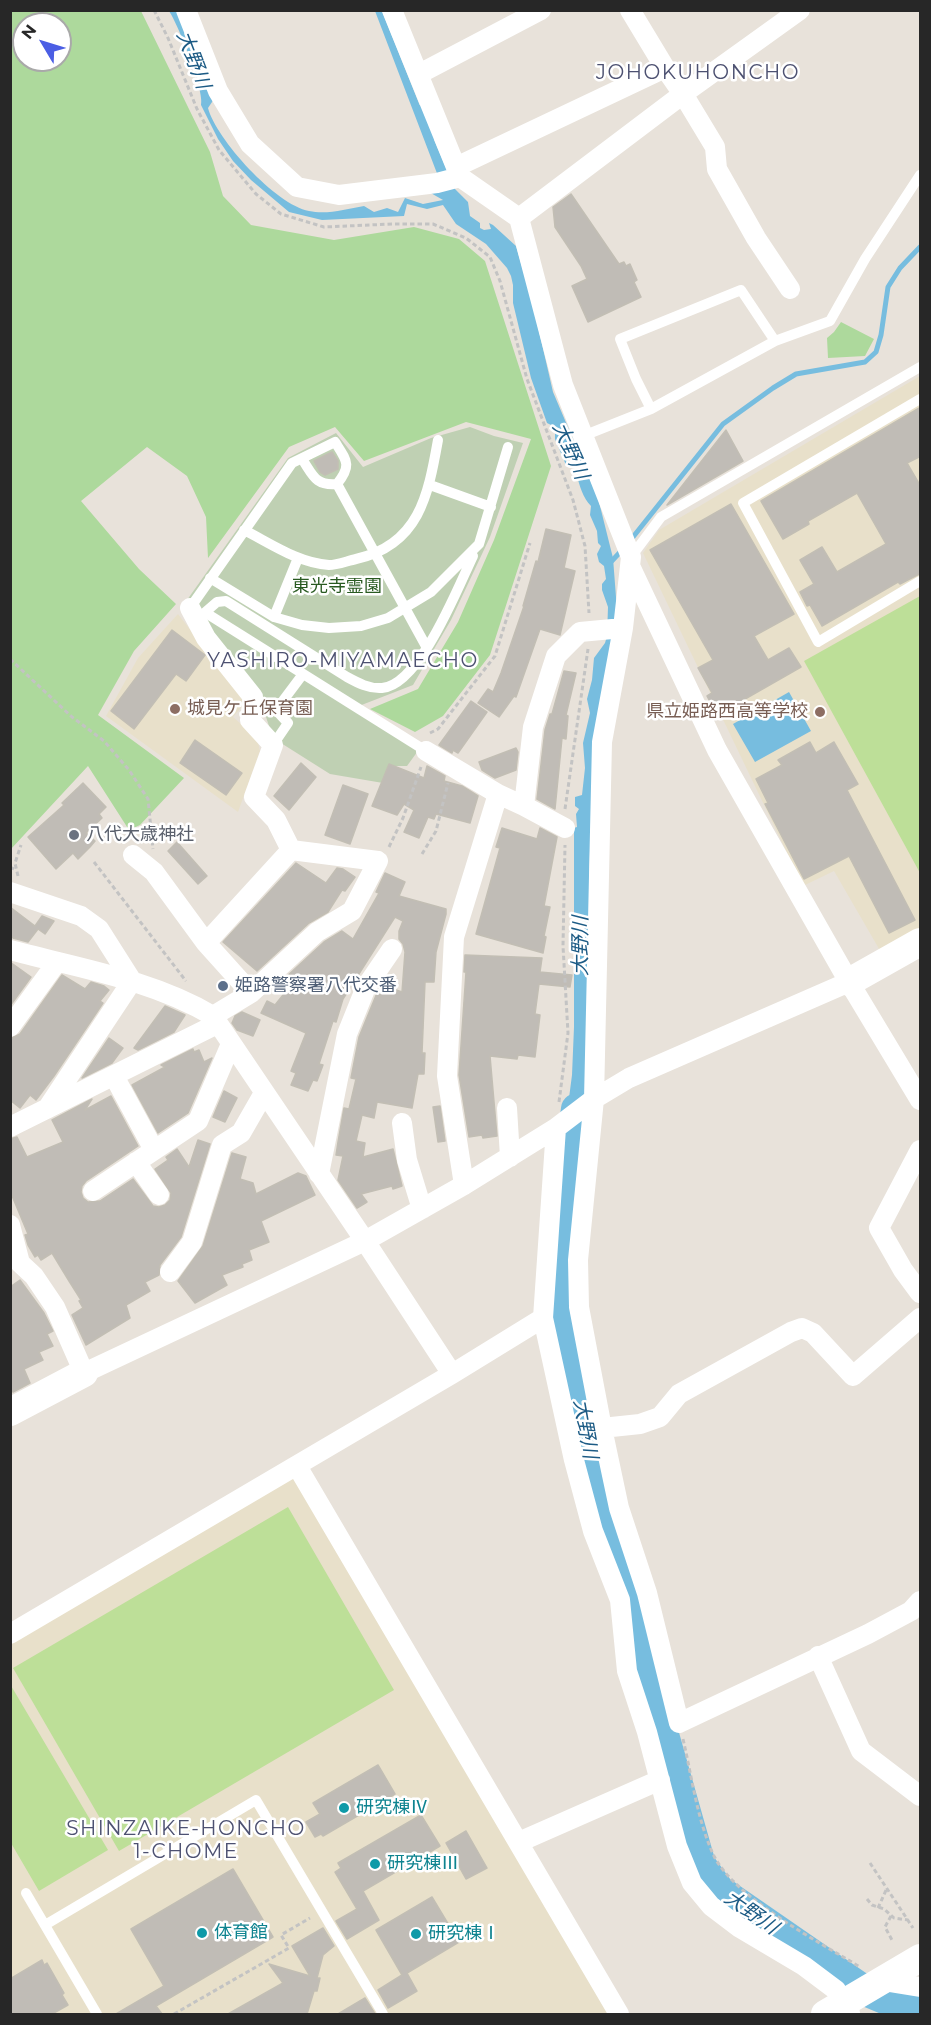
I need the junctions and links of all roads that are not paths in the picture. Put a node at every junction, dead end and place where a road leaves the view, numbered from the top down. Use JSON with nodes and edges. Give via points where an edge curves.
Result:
{"nodes":[{"id":1,"x":186,"y":10,"type":"edge"},
{"id":2,"x":392,"y":10,"type":"edge"},
{"id":3,"x":541,"y":10,"type":"edge"},
{"id":4,"x":630,"y":10,"type":"edge"},
{"id":5,"x":800,"y":10,"type":"edge"},
{"id":6,"x":665,"y":68,"type":"junction"},
{"id":7,"x":419,"y":74,"type":"junction"},
{"id":8,"x":683,"y":94,"type":"junction"},
{"id":9,"x":921,"y":175,"type":"edge"},
{"id":10,"x":452,"y":176,"type":"junction"},
{"id":11,"x":519,"y":218,"type":"junction"},
{"id":12,"x":790,"y":289,"type":"dead end"},
{"id":13,"x":776,"y":341,"type":"junction"},
{"id":14,"x":921,"y":367,"type":"edge"},
{"id":15,"x":921,"y":399,"type":"edge"},
{"id":16,"x":651,"y":409,"type":"junction"},
{"id":17,"x":583,"y":436,"type":"junction"},
{"id":18,"x":438,"y":440,"type":"dead end"},
{"id":19,"x":508,"y":447,"type":"dead end"},
{"id":20,"x":302,"y":459,"type":"junction"},
{"id":21,"x":338,"y":484,"type":"junction"},
{"id":22,"x":430,"y":485,"type":"junction"},
{"id":23,"x":491,"y":507,"type":"junction"},
{"id":24,"x":244,"y":530,"type":"junction"},
{"id":25,"x":478,"y":544,"type":"junction"},
{"id":26,"x":376,"y":555,"type":"junction"},
{"id":27,"x":298,"y":558,"type":"junction"},
{"id":28,"x":631,"y":562,"type":"junction"},
{"id":29,"x":210,"y":578,"type":"junction"},
{"id":30,"x":921,"y":581,"type":"edge"},
{"id":31,"x":405,"y":609,"type":"junction"},
{"id":32,"x":197,"y":614,"type":"junction"},
{"id":33,"x":274,"y":618,"type":"junction"},
{"id":34,"x":623,"y":628,"type":"junction"},
{"id":35,"x":427,"y":648,"type":"junction"},
{"id":36,"x":303,"y":674,"type":"junction"},
{"id":37,"x":273,"y":745,"type":"junction"},
{"id":38,"x":419,"y":746,"type":"joint"},
{"id":39,"x":498,"y":794,"type":"junction"},
{"id":40,"x":524,"y":806,"type":"junction"},
{"id":41,"x":565,"y":828,"type":"road end"},
{"id":42,"x":291,"y":850,"type":"junction"},
{"id":43,"x":133,"y":855,"type":"dead end"},
{"id":44,"x":17,"y":895,"type":"edge"},
{"id":45,"x":921,"y":942,"type":"edge"},
{"id":46,"x":206,"y":943,"type":"junction"},
{"id":47,"x":392,"y":949,"type":"dead end"},
{"id":48,"x":10,"y":950,"type":"edge"},
{"id":49,"x":57,"y":962,"type":"junction"},
{"id":50,"x":132,"y":981,"type":"junction"},
{"id":51,"x":849,"y":982,"type":"junction"},
{"id":52,"x":251,"y":993,"type":"junction"},
{"id":53,"x":215,"y":1020,"type":"junction"},
{"id":54,"x":10,"y":1027,"type":"edge"},
{"id":55,"x":231,"y":1044,"type":"junction"},
{"id":56,"x":114,"y":1076,"type":"junction"},
{"id":57,"x":264,"y":1093,"type":"junction"},
{"id":58,"x":594,"y":1099,"type":"junction"},
{"id":59,"x":921,"y":1100,"type":"edge"},
{"id":60,"x":507,"y":1108,"type":"dead end"},
{"id":61,"x":47,"y":1109,"type":"junction"},
{"id":62,"x":402,"y":1123,"type":"dead end"},
{"id":63,"x":560,"y":1125,"type":"junction"},
{"id":64,"x":10,"y":1127,"type":"edge"},
{"id":65,"x":154,"y":1150,"type":"junction"},
{"id":66,"x":921,"y":1150,"type":"edge"},
{"id":67,"x":510,"y":1157,"type":"junction"},
{"id":68,"x":135,"y":1162,"type":"junction"},
{"id":69,"x":319,"y":1174,"type":"junction"},
{"id":70,"x":464,"y":1185,"type":"junction"},
{"id":71,"x":93,"y":1191,"type":"dead end"},
{"id":72,"x":159,"y":1195,"type":"dead end"},
{"id":73,"x":422,"y":1209,"type":"junction"},
{"id":74,"x":10,"y":1225,"type":"edge"},
{"id":75,"x":365,"y":1241,"type":"junction"},
{"id":76,"x":15,"y":1266,"type":"edge"},
{"id":77,"x":170,"y":1272,"type":"dead end"},
{"id":78,"x":921,"y":1293,"type":"edge"},
{"id":79,"x":543,"y":1318,"type":"junction"},
{"id":80,"x":921,"y":1318,"type":"edge"},
{"id":81,"x":84,"y":1373,"type":"junction"},
{"id":82,"x":452,"y":1374,"type":"junction"},
{"id":83,"x":10,"y":1412,"type":"edge"},
{"id":84,"x":602,"y":1428,"type":"junction"},
{"id":85,"x":297,"y":1466,"type":"junction"},
{"id":86,"x":921,"y":1601,"type":"edge"},
{"id":87,"x":10,"y":1634,"type":"edge"},
{"id":88,"x":818,"y":1656,"type":"junction"},
{"id":89,"x":660,"y":1780,"type":"junction"},
{"id":90,"x":921,"y":1796,"type":"edge"},
{"id":91,"x":519,"y":1842,"type":"junction"},
{"id":92,"x":26,"y":1893,"type":"dead end"},
{"id":93,"x":45,"y":1925,"type":"junction"},
{"id":94,"x":907,"y":1974,"type":"edge"},
{"id":95,"x":843,"y":2008,"type":"edge"},
{"id":96,"x":97,"y":2014,"type":"edge"},
{"id":97,"x":383,"y":2014,"type":"edge"},
{"id":98,"x":619,"y":2014,"type":"edge"}],
"edges":[{"from":1,"to":10,"type":"street","via":[[218,91],[250,144],[297,187],[339,195]]},
{"from":2,"to":7,"type":"street"},
{"from":3,"to":7,"type":"street"},
{"from":4,"to":6,"type":"street"},
{"from":5,"to":8,"type":"street"},
{"from":6,"to":8,"type":"street"},
{"from":6,"to":10,"type":"street"},
{"from":7,"to":10,"type":"street"},
{"from":8,"to":11,"type":"street"},
{"from":8,"to":12,"type":"street","via":[[715,147],[717,169]]},
{"from":9,"to":13,"type":"lane","via":[[865,259],[830,321]]},
{"from":10,"to":11,"type":"street"},
{"from":11,"to":17,"type":"street","via":[[563,385]]},
{"from":13,"to":16,"type":"lane"},
{"from":13,"to":16,"type":"lane","via":[[741,290],[620,339]]},
{"from":14,"to":28,"type":"lane","via":[[661,517]]},
{"from":15,"to":30,"type":"lane","via":[[743,503],[818,642]]},
{"from":16,"to":17,"type":"lane"},
{"from":17,"to":28,"type":"street"},
{"from":18,"to":22,"type":"lane"},
{"from":19,"to":23,"type":"lane"},
{"from":20,"to":21,"type":"lane","via":[[317,481]]},
{"from":20,"to":21,"type":"lane","via":[[335,442],[347,460],[346,472]]},
{"from":20,"to":24,"type":"lane","via":[[291,463]]},
{"from":21,"to":26,"type":"lane"},
{"from":22,"to":23,"type":"lane"},
{"from":22,"to":26,"type":"lane","via":[[416,517],[399,540]]},
{"from":23,"to":25,"type":"lane"},
{"from":24,"to":27,"type":"lane"},
{"from":24,"to":29,"type":"lane"},
{"from":25,"to":31,"type":"lane","via":[[431,592]]},
{"from":25,"to":35,"type":"lane"},
{"from":26,"to":27,"type":"lane","via":[[330,565]]},
{"from":26,"to":31,"type":"lane"},
{"from":27,"to":33,"type":"lane"},
{"from":28,"to":34,"type":"street"},
{"from":28,"to":51,"type":"street","via":[[717,750]]},
{"from":29,"to":32,"type":"lane"},
{"from":29,"to":33,"type":"lane"},
{"from":31,"to":33,"type":"lane","via":[[361,626],[329,628]]},
{"from":31,"to":35,"type":"lane"},
{"from":32,"to":35,"type":"lane","via":[[226,601],[366,686],[383,688],[400,682]]},
{"from":32,"to":36,"type":"lane"},
{"from":32,"to":37,"type":"street","via":[[206,638],[253,697],[250,720]]},
{"from":34,"to":40,"type":"street","via":[[580,632],[556,656],[533,727]]},
{"from":34,"to":58,"type":"street","via":[[602,742]]},
{"from":36,"to":37,"type":"lane","via":[[276,710],[288,723]]},
{"from":36,"to":38,"type":"lane"},
{"from":37,"to":42,"type":"street","via":[[254,797],[276,820]]},
{"from":38,"to":39,"type":"street"},
{"from":39,"to":40,"type":"street"},
{"from":39,"to":70,"type":"street","via":[[454,937],[447,1076]]},
{"from":40,"to":41,"type":"street"},
{"from":42,"to":46,"type":"street"},
{"from":42,"to":52,"type":"street","via":[[378,861],[352,911],[317,932]]},
{"from":43,"to":46,"type":"street","via":[[154,872]]},
{"from":44,"to":50,"type":"street","via":[[81,916],[99,929]]},
{"from":45,"to":51,"type":"street"},
{"from":46,"to":52,"type":"street"},
{"from":47,"to":69,"type":"street","via":[[366,987],[347,1034]]},
{"from":48,"to":49,"type":"street"},
{"from":49,"to":50,"type":"street"},
{"from":49,"to":54,"type":"street"},
{"from":50,"to":53,"type":"street","via":[[175,996]]},
{"from":50,"to":61,"type":"street"},
{"from":51,"to":58,"type":"street","via":[[629,1078]]},
{"from":51,"to":59,"type":"street"},
{"from":52,"to":53,"type":"street"},
{"from":53,"to":55,"type":"street"},
{"from":53,"to":56,"type":"street"},
{"from":55,"to":57,"type":"street"},
{"from":55,"to":65,"type":"street","via":[[198,1121]]},
{"from":56,"to":61,"type":"street"},
{"from":56,"to":65,"type":"street"},
{"from":57,"to":69,"type":"street"},
{"from":57,"to":77,"type":"street","via":[[241,1133],[222,1145],[192,1242]]},
{"from":58,"to":63,"type":"street"},
{"from":58,"to":84,"type":"street","via":[[578,1260],[579,1307]]},
{"from":60,"to":67,"type":"street"},
{"from":61,"to":64,"type":"street"},
{"from":62,"to":73,"type":"street","via":[[407,1160]]},
{"from":63,"to":67,"type":"street"},
{"from":63,"to":79,"type":"street"},
{"from":65,"to":68,"type":"street"},
{"from":66,"to":78,"type":"street","via":[[879,1228]]},
{"from":67,"to":70,"type":"street"},
{"from":68,"to":71,"type":"street"},
{"from":68,"to":72,"type":"street"},
{"from":69,"to":75,"type":"street"},
{"from":70,"to":73,"type":"street"},
{"from":73,"to":75,"type":"street"},
{"from":74,"to":76,"type":"street"},
{"from":75,"to":81,"type":"street"},
{"from":75,"to":82,"type":"street"},
{"from":76,"to":81,"type":"street","via":[[34,1276],[55,1307]]},
{"from":79,"to":82,"type":"street"},
{"from":79,"to":89,"type":"street","via":[[593,1531],[620,1600],[627,1671]]},
{"from":80,"to":84,"type":"street","via":[[853,1376],[813,1333],[802,1328],[679,1395],[660,1416],[640,1424]]},
{"from":81,"to":83,"type":"street"},
{"from":82,"to":85,"type":"street"},
{"from":84,"to":88,"type":"street","via":[[619,1508],[647,1593],[679,1723]]},
{"from":85,"to":87,"type":"street"},
{"from":85,"to":91,"type":"street"},
{"from":86,"to":88,"type":"street","via":[[868,1634]]},
{"from":88,"to":90,"type":"street","via":[[861,1751]]},
{"from":89,"to":91,"type":"street"},
{"from":89,"to":95,"type":"street","via":[[677,1846],[692,1883],[718,1912],[836,1990]]},
{"from":91,"to":98,"type":"street"},
{"from":92,"to":93,"type":"lane"},
{"from":93,"to":96,"type":"lane"},
{"from":93,"to":97,"type":"lane","via":[[256,1800]]},
{"from":94,"to":95,"type":"street"}]}
